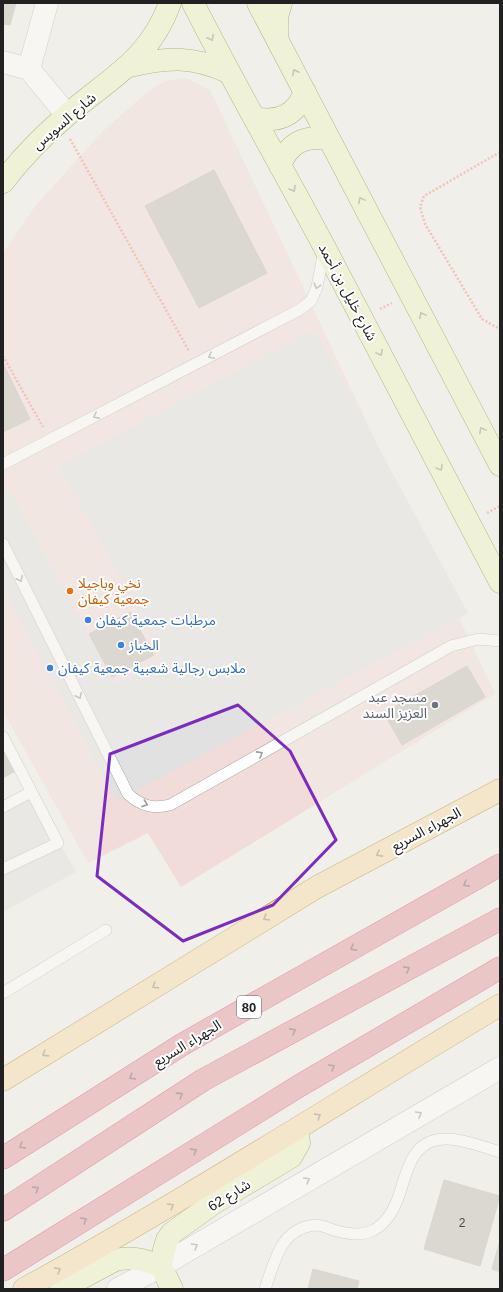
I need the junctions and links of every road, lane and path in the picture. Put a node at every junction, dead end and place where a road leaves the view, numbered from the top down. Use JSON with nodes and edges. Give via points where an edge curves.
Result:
{"nodes":[{"id":1,"x":47,"y":3,"type":"edge"},
{"id":2,"x":170,"y":3,"type":"edge"},
{"id":3,"x":193,"y":3,"type":"edge"},
{"id":4,"x":258,"y":3,"type":"edge"},
{"id":5,"x":281,"y":3,"type":"edge"},
{"id":6,"x":276,"y":36,"type":"junction"},
{"id":7,"x":3,"y":62,"type":"edge"},
{"id":8,"x":130,"y":66,"type":"junction"},
{"id":9,"x":29,"y":69,"type":"junction"},
{"id":10,"x":228,"y":72,"type":"junction"},
{"id":11,"x":305,"y":92,"type":"junction"},
{"id":12,"x":63,"y":118,"type":"junction"},
{"id":13,"x":255,"y":118,"type":"junction"},
{"id":14,"x":329,"y":139,"type":"junction"},
{"id":15,"x":500,"y":152,"type":"edge"},
{"id":16,"x":280,"y":166,"type":"junction"},
{"id":17,"x":3,"y":182,"type":"edge"},
{"id":18,"x":325,"y":248,"type":"junction"},
{"id":19,"x":410,"y":293,"type":"junction"},
{"id":20,"x":362,"y":319,"type":"junction"},
{"id":21,"x":500,"y":329,"type":"edge"},
{"id":22,"x":3,"y":356,"type":"edge"},
{"id":23,"x":196,"y":363,"type":"junction"},
{"id":24,"x":50,"y":439,"type":"junction"},
{"id":25,"x":3,"y":464,"type":"edge"},
{"id":26,"x":500,"y":465,"type":"edge"},
{"id":27,"x":3,"y":544,"type":"edge"},
{"id":28,"x":500,"y":582,"type":"edge"},
{"id":29,"x":500,"y":641,"type":"edge"},
{"id":30,"x":3,"y":737,"type":"edge"},
{"id":31,"x":500,"y":790,"type":"edge"},
{"id":32,"x":31,"y":792,"type":"junction"},
{"id":33,"x":3,"y":807,"type":"edge"},
{"id":34,"x":500,"y":865,"type":"edge"},
{"id":35,"x":3,"y":870,"type":"edge"},
{"id":36,"x":500,"y":919,"type":"edge"},
{"id":37,"x":106,"y":930,"type":"dead end"},
{"id":38,"x":500,"y":968,"type":"edge"},
{"id":39,"x":3,"y":993,"type":"edge"},
{"id":40,"x":500,"y":1005,"type":"edge"},
{"id":41,"x":500,"y":1068,"type":"edge"},
{"id":42,"x":3,"y":1080,"type":"edge"},
{"id":43,"x":297,"y":1129,"type":"junction"},
{"id":44,"x":500,"y":1152,"type":"edge"},
{"id":45,"x":3,"y":1158,"type":"edge"},
{"id":46,"x":3,"y":1210,"type":"edge"},
{"id":47,"x":161,"y":1266,"type":"junction"},
{"id":48,"x":3,"y":1270,"type":"edge"},
{"id":49,"x":24,"y":1289,"type":"edge"},
{"id":50,"x":61,"y":1289,"type":"edge"},
{"id":51,"x":118,"y":1289,"type":"edge"},
{"id":52,"x":172,"y":1289,"type":"edge"},
{"id":53,"x":265,"y":1289,"type":"edge"}],
"edges":[{"from":1,"to":9,"type":"street"},
{"from":2,"to":8,"type":"street","name":"شارع السويس","via":[[157,32]]},
{"from":3,"to":10,"type":"street","name":"شارع خليل بن أحمد","one_way":true},
{"from":4,"to":6,"type":"street"},
{"from":5,"to":6,"type":"street"},
{"from":11,"to":6,"type":"street","one_way":true},
{"from":7,"to":9,"type":"street"},
{"from":8,"to":10,"type":"street","name":"شارع السويس","via":[[180,58],[208,64]]},
{"from":8,"to":12,"type":"street","name":"شارع السويس"},
{"from":9,"to":12,"type":"street"},
{"from":10,"to":13,"type":"street","name":"شارع خليل بن أحمد"},
{"from":11,"to":13,"type":"street","via":[[298,106],[286,116],[276,120]]},
{"from":11,"to":14,"type":"street"},
{"from":12,"to":17,"type":"street","name":"شارع السويس","via":[[25,154]]},
{"from":12,"to":23,"type":"path"},
{"from":13,"to":16,"type":"street","name":"شارع خليل بن أحمد"},
{"from":14,"to":16,"type":"street","via":[[308,138],[298,141],[284,156]]},
{"from":19,"to":14,"type":"street","one_way":true},
{"from":15,"to":21,"type":"path","via":[[424,196],[420,207],[425,224],[482,319]]},
{"from":16,"to":18,"type":"street","name":"شارع خليل بن أحمد","one_way":true},
{"from":18,"to":20,"type":"street","name":"شارع خليل بن أحمد"},
{"from":18,"to":23,"type":"lane","one_way":true,"via":[[317,287],[311,301],[299,310]]},
{"from":19,"to":20,"type":"path"},
{"from":26,"to":19,"type":"street","one_way":true},
{"from":20,"to":28,"type":"street","name":"شارع خليل بن أحمد","one_way":true},
{"from":22,"to":24,"type":"path"},
{"from":23,"to":24,"type":"lane","one_way":true},
{"from":24,"to":25,"type":"lane"},
{"from":27,"to":29,"type":"lane","one_way":true,"via":[[128,794],[143,805],[152,807],[170,805],[451,646],[478,639]]},
{"from":30,"to":32,"type":"lane"},
{"from":31,"to":42,"type":"main road","name":"الجهراء السريع","one_way":true,"via":[[317,887]]},
{"from":32,"to":33,"type":"lane"},
{"from":32,"to":35,"type":"lane","via":[[58,843]]},
{"from":34,"to":45,"type":"highway","name":"الجهراء السريع","number":"80","one_way":true,"via":[[183,1044]]},
{"from":46,"to":36,"type":"highway","one_way":true,"via":[[203,1080]]},
{"from":37,"to":39,"type":"lane"},
{"from":48,"to":38,"type":"highway","one_way":true,"via":[[299,1086]]},
{"from":43,"to":40,"type":"main road","one_way":true},
{"from":47,"to":41,"type":"street","one_way":true},
{"from":43,"to":47,"type":"street","name":"شارع 62","via":[[299,1143],[290,1157],[214,1203],[172,1233],[167,1240]]},
{"from":49,"to":43,"type":"main road","one_way":true,"via":[[117,1238]]},
{"from":44,"to":53,"type":"lane","via":[[448,1139],[435,1139],[424,1143],[414,1156],[392,1212],[382,1223],[372,1231],[361,1234],[347,1234],[317,1225],[291,1234],[282,1243]]},
{"from":47,"to":50,"type":"street","via":[[140,1259],[115,1260]]},
{"from":47,"to":51,"type":"street"},
{"from":47,"to":52,"type":"street"}]}
